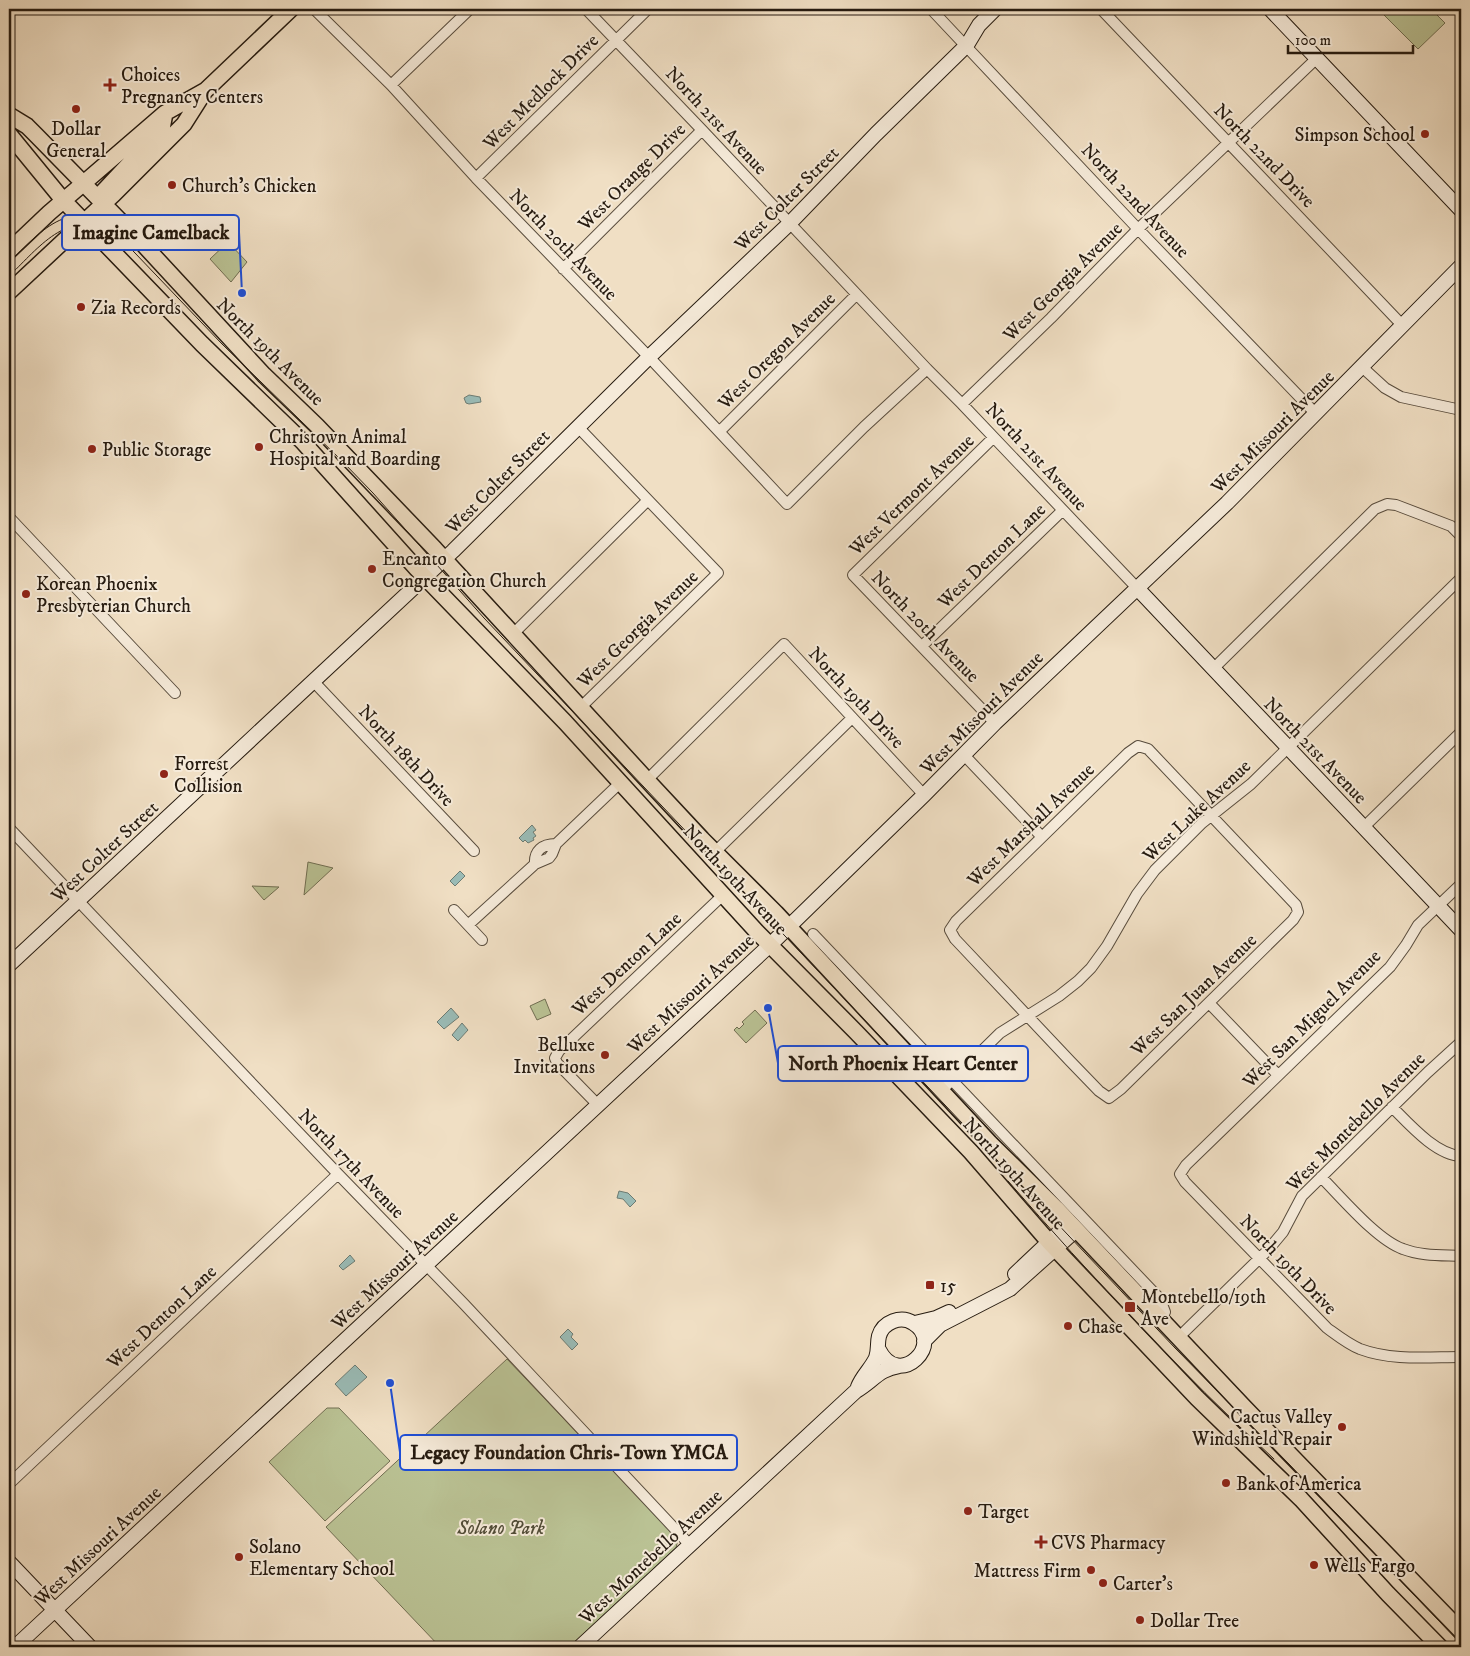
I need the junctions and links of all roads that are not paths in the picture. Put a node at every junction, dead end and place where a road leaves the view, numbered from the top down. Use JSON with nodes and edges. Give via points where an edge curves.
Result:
{"nodes":[{"id":1,"x":291,"y":9,"type":"edge"},
{"id":2,"x":314,"y":9,"type":"edge"},
{"id":3,"x":470,"y":9,"type":"edge"},
{"id":4,"x":586,"y":9,"type":"edge"},
{"id":5,"x":648,"y":9,"type":"edge"},
{"id":6,"x":931,"y":9,"type":"edge"},
{"id":7,"x":995,"y":9,"type":"edge"},
{"id":8,"x":1101,"y":9,"type":"edge"},
{"id":9,"x":1270,"y":9,"type":"edge"},
{"id":10,"x":616,"y":41,"type":"junction"},
{"id":11,"x":966,"y":45,"type":"junction"},
{"id":12,"x":1317,"y":58,"type":"junction"},
{"id":13,"x":391,"y":86,"type":"junction"},
{"id":14,"x":206,"y":90,"type":"junction"},
{"id":15,"x":165,"y":113,"type":"junction"},
{"id":16,"x":9,"y":115,"type":"edge"},
{"id":17,"x":9,"y":120,"type":"edge"},
{"id":18,"x":702,"y":130,"type":"junction"},
{"id":19,"x":9,"y":134,"type":"edge"},
{"id":20,"x":1229,"y":143,"type":"junction"},
{"id":21,"x":476,"y":178,"type":"junction"},
{"id":22,"x":81,"y":185,"type":"junction"},
{"id":23,"x":63,"y":200,"type":"junction"},
{"id":24,"x":98,"y":206,"type":"junction"},
{"id":25,"x":1461,"y":210,"type":"edge"},
{"id":26,"x":789,"y":224,"type":"junction"},
{"id":27,"x":1138,"y":229,"type":"junction"},
{"id":28,"x":9,"y":250,"type":"edge"},
{"id":29,"x":1461,"y":266,"type":"edge"},
{"id":30,"x":563,"y":269,"type":"junction"},
{"id":31,"x":9,"y":292,"type":"edge"},
{"id":32,"x":856,"y":294,"type":"junction"},
{"id":33,"x":1403,"y":326,"type":"junction"},
{"id":34,"x":649,"y":357,"type":"junction"},
{"id":35,"x":1362,"y":367,"type":"junction"},
{"id":36,"x":927,"y":369,"type":"junction"},
{"id":37,"x":962,"y":404,"type":"junction"},
{"id":38,"x":1461,"y":410,"type":"edge"},
{"id":39,"x":1316,"y":414,"type":"junction"},
{"id":40,"x":578,"y":427,"type":"junction"},
{"id":41,"x":720,"y":431,"type":"junction"},
{"id":42,"x":993,"y":438,"type":"junction"},
{"id":43,"x":648,"y":500,"type":"junction"},
{"id":44,"x":1062,"y":511,"type":"junction"},
{"id":45,"x":9,"y":517,"type":"edge"},
{"id":46,"x":1461,"y":536,"type":"edge"},
{"id":47,"x":444,"y":559,"type":"junction"},
{"id":48,"x":853,"y":575,"type":"joint"},
{"id":49,"x":425,"y":577,"type":"junction"},
{"id":50,"x":1461,"y":578,"type":"edge"},
{"id":51,"x":1137,"y":588,"type":"junction"},
{"id":52,"x":513,"y":634,"type":"junction"},
{"id":53,"x":922,"y":646,"type":"junction"},
{"id":54,"x":1213,"y":669,"type":"junction"},
{"id":55,"x":314,"y":682,"type":"junction"},
{"id":56,"x":175,"y":693,"type":"dead end"},
{"id":57,"x":580,"y":708,"type":"junction"},
{"id":58,"x":852,"y":718,"type":"junction"},
{"id":59,"x":995,"y":723,"type":"junction"},
{"id":60,"x":1461,"y":732,"type":"edge"},
{"id":61,"x":1288,"y":748,"type":"junction"},
{"id":62,"x":964,"y":755,"type":"junction"},
{"id":63,"x":647,"y":780,"type":"junction"},
{"id":64,"x":621,"y":782,"type":"junction"},
{"id":65,"x":924,"y":795,"type":"junction"},
{"id":66,"x":1211,"y":816,"type":"junction"},
{"id":67,"x":1365,"y":826,"type":"junction"},
{"id":68,"x":9,"y":828,"type":"edge"},
{"id":69,"x":1042,"y":837,"type":"junction"},
{"id":70,"x":474,"y":851,"type":"dead end"},
{"id":71,"x":715,"y":852,"type":"junction"},
{"id":72,"x":1461,"y":884,"type":"edge"},
{"id":73,"x":723,"y":895,"type":"junction"},
{"id":74,"x":78,"y":901,"type":"junction"},
{"id":75,"x":1439,"y":906,"type":"junction"},
{"id":76,"x":454,"y":910,"type":"dead end"},
{"id":77,"x":468,"y":925,"type":"junction"},
{"id":78,"x":789,"y":926,"type":"junction"},
{"id":79,"x":1461,"y":930,"type":"edge"},
{"id":80,"x":813,"y":934,"type":"dead end"},
{"id":81,"x":482,"y":940,"type":"dead end"},
{"id":82,"x":770,"y":945,"type":"junction"},
{"id":83,"x":9,"y":965,"type":"edge"},
{"id":84,"x":1209,"y":1003,"type":"junction"},
{"id":85,"x":1027,"y":1016,"type":"junction"},
{"id":86,"x":1461,"y":1042,"type":"edge"},
{"id":87,"x":1278,"y":1076,"type":"junction"},
{"id":88,"x":953,"y":1079,"type":"junction"},
{"id":89,"x":941,"y":1091,"type":"junction"},
{"id":90,"x":598,"y":1105,"type":"junction"},
{"id":91,"x":1392,"y":1107,"type":"junction"},
{"id":92,"x":1461,"y":1156,"type":"edge"},
{"id":93,"x":338,"y":1174,"type":"junction"},
{"id":94,"x":1180,"y":1174,"type":"joint"},
{"id":95,"x":1321,"y":1177,"type":"junction"},
{"id":96,"x":1072,"y":1226,"type":"junction"},
{"id":97,"x":1052,"y":1245,"type":"junction"},
{"id":98,"x":1461,"y":1256,"type":"edge"},
{"id":99,"x":1259,"y":1259,"type":"junction"},
{"id":100,"x":425,"y":1264,"type":"junction"},
{"id":101,"x":1160,"y":1319,"type":"junction"},
{"id":102,"x":915,"y":1323,"type":"junction"},
{"id":103,"x":1178,"y":1338,"type":"junction"},
{"id":104,"x":924,"y":1341,"type":"junction"},
{"id":105,"x":879,"y":1350,"type":"junction"},
{"id":106,"x":1461,"y":1357,"type":"edge"},
{"id":107,"x":900,"y":1366,"type":"junction"},
{"id":108,"x":856,"y":1391,"type":"junction"},
{"id":109,"x":9,"y":1484,"type":"edge"},
{"id":110,"x":690,"y":1545,"type":"junction"},
{"id":111,"x":9,"y":1562,"type":"edge"},
{"id":112,"x":55,"y":1610,"type":"junction"},
{"id":113,"x":1461,"y":1631,"type":"edge"},
{"id":114,"x":15,"y":1647,"type":"edge"},
{"id":115,"x":90,"y":1647,"type":"edge"},
{"id":116,"x":580,"y":1647,"type":"edge"},
{"id":117,"x":1440,"y":1647,"type":"edge"}],
"edges":[{"from":1,"to":14,"type":"main road"},
{"from":2,"to":13,"type":"street","name":"North 20th Avenue"},
{"from":3,"to":13,"type":"street"},
{"from":4,"to":10,"type":"street","name":"North 21st Avenue"},
{"from":5,"to":10,"type":"street","name":"West Medlock Drive"},
{"from":6,"to":11,"type":"street","name":"North 22nd Avenue"},
{"from":7,"to":11,"type":"street","name":"West Colter Street","via":[[979,24]]},
{"from":8,"to":20,"type":"street","name":"North 22nd Drive"},
{"from":9,"to":12,"type":"street"},
{"from":10,"to":18,"type":"street","name":"North 21st Avenue"},
{"from":10,"to":21,"type":"street","name":"West Medlock Drive"},
{"from":11,"to":26,"type":"street","name":"West Colter Street"},
{"from":11,"to":27,"type":"street","name":"North 22nd Avenue"},
{"from":12,"to":20,"type":"street","name":"West Georgia Avenue"},
{"from":12,"to":25,"type":"street"},
{"from":13,"to":21,"type":"street","name":"North 20th Avenue"},
{"from":14,"to":15,"type":"main road"},
{"from":14,"to":24,"type":"main road","via":[[184,124]]},
{"from":15,"to":22,"type":"main road"},
{"from":15,"to":24,"type":"main road","via":[[162,129]]},
{"from":16,"to":22,"type":"main road","name":"North 19th Avenue","via":[[27,126]]},
{"from":17,"to":22,"type":"main road","via":[[68,179]]},
{"from":18,"to":26,"type":"street","name":"North 21st Avenue"},
{"from":18,"to":30,"type":"street","name":"West Orange Drive"},
{"from":19,"to":23,"type":"main road","name":"North 19th Avenue"},
{"from":20,"to":27,"type":"street","name":"West Georgia Avenue"},
{"from":20,"to":33,"type":"street","name":"North 22nd Drive"},
{"from":21,"to":30,"type":"street","name":"North 20th Avenue"},
{"from":22,"to":23,"type":"main road"},
{"from":22,"to":24,"type":"main road","name":"North 19th Avenue"},
{"from":23,"to":24,"type":"main road","name":"North 19th Avenue"},
{"from":23,"to":28,"type":"main road"},
{"from":24,"to":31,"type":"main road"},
{"from":24,"to":47,"type":"main road","name":"North 19th Avenue"},
{"from":24,"to":49,"type":"main road","name":"North 19th Avenue","via":[[96,233],[198,340],[302,441]]},
{"from":26,"to":32,"type":"street","name":"North 21st Avenue"},
{"from":26,"to":34,"type":"street","name":"West Colter Street"},
{"from":27,"to":37,"type":"street","name":"West Georgia Avenue"},
{"from":27,"to":39,"type":"street","name":"North 22nd Avenue"},
{"from":29,"to":33,"type":"street","name":"West Missouri Avenue"},
{"from":30,"to":34,"type":"street","name":"North 20th Avenue"},
{"from":32,"to":36,"type":"street","name":"North 21st Avenue"},
{"from":32,"to":41,"type":"street","name":"West Oregon Avenue"},
{"from":33,"to":35,"type":"street","name":"West Missouri Avenue"},
{"from":34,"to":40,"type":"street","name":"West Colter Street"},
{"from":34,"to":41,"type":"street","name":"North 20th Avenue"},
{"from":35,"to":38,"type":"street","via":[[1401,398]]},
{"from":35,"to":39,"type":"street","name":"West Missouri Avenue"},
{"from":36,"to":37,"type":"street","name":"North 21st Avenue"},
{"from":36,"to":41,"type":"street","name":"North 20th Avenue","via":[[787,504]]},
{"from":37,"to":42,"type":"street","name":"North 21st Avenue"},
{"from":39,"to":51,"type":"street","name":"West Missouri Avenue"},
{"from":40,"to":43,"type":"street"},
{"from":40,"to":47,"type":"street","name":"West Colter Street"},
{"from":42,"to":44,"type":"street","name":"North 21st Avenue"},
{"from":42,"to":48,"type":"street","name":"West Vermont Avenue"},
{"from":43,"to":52,"type":"street"},
{"from":43,"to":57,"type":"street","name":"West Georgia Avenue","via":[[718,573]]},
{"from":44,"to":51,"type":"street","name":"North 21st Avenue"},
{"from":44,"to":53,"type":"street","name":"West Denton Lane"},
{"from":45,"to":56,"type":"street"},
{"from":46,"to":54,"type":"street","via":[[1450,526],[1396,505],[1387,504],[1376,509]]},
{"from":47,"to":49,"type":"street","name":"West Colter Street"},
{"from":47,"to":52,"type":"main road","name":"North 19th Avenue"},
{"from":48,"to":53,"type":"street","name":"North 20th Avenue"},
{"from":49,"to":55,"type":"street","name":"West Colter Street"},
{"from":49,"to":64,"type":"main road","name":"North 19th Avenue"},
{"from":50,"to":61,"type":"street","name":"West Luke Avenue"},
{"from":51,"to":54,"type":"street","name":"North 21st Avenue"},
{"from":51,"to":59,"type":"street","name":"West Missouri Avenue"},
{"from":52,"to":57,"type":"main road","name":"North 19th Avenue"},
{"from":53,"to":59,"type":"street","name":"North 20th Avenue"},
{"from":54,"to":61,"type":"street","name":"North 21st Avenue"},
{"from":55,"to":70,"type":"street","name":"North 18th Drive"},
{"from":55,"to":74,"type":"street","name":"West Colter Street"},
{"from":57,"to":63,"type":"main road","name":"North 19th Avenue"},
{"from":58,"to":63,"type":"street","name":"North 19th Drive","via":[[784,644]]},
{"from":58,"to":65,"type":"street","name":"North 19th Drive"},
{"from":58,"to":71,"type":"street"},
{"from":59,"to":62,"type":"street","name":"West Missouri Avenue"},
{"from":60,"to":67,"type":"street"},
{"from":61,"to":66,"type":"street","name":"West Luke Avenue","via":[[1241,793]]},
{"from":61,"to":67,"type":"street","name":"North 21st Avenue"},
{"from":62,"to":65,"type":"street","name":"West Missouri Avenue"},
{"from":62,"to":69,"type":"street"},
{"from":63,"to":71,"type":"main road","name":"North 19th Avenue"},
{"from":64,"to":73,"type":"main road","name":"North 19th Avenue"},
{"from":64,"to":77,"type":"street","via":[[556,844],[539,849],[534,864]]},
{"from":65,"to":78,"type":"street","name":"West Missouri Avenue"},
{"from":66,"to":69,"type":"street","name":"West Marshall Avenue","via":[[1148,749],[1138,746]]},
{"from":66,"to":84,"type":"street","name":"West San Juan Avenue","via":[[1296,905],[1298,912]]},
{"from":66,"to":85,"type":"street","name":"West Luke Avenue","via":[[1155,870],[1091,968],[1059,996]]},
{"from":67,"to":75,"type":"street","name":"North 21st Avenue"},
{"from":68,"to":74,"type":"street","name":"North 17th Avenue"},
{"from":69,"to":85,"type":"street","name":"West Marshall Avenue","via":[[950,930]]},
{"from":71,"to":78,"type":"main road","name":"North 19th Avenue"},
{"from":72,"to":75,"type":"street","name":"West San Miguel Avenue"},
{"from":73,"to":82,"type":"main road","name":"North 19th Avenue"},
{"from":73,"to":90,"type":"street","name":"West Denton Lane","via":[[559,1051],[555,1058],[558,1064]]},
{"from":74,"to":83,"type":"street","name":"West Colter Street"},
{"from":74,"to":93,"type":"street","name":"North 17th Avenue"},
{"from":75,"to":79,"type":"street","name":"North 21st Avenue"},
{"from":75,"to":87,"type":"street","name":"West San Miguel Avenue","via":[[1418,925],[1390,967]]},
{"from":76,"to":77,"type":"street"},
{"from":77,"to":81,"type":"street"},
{"from":78,"to":82,"type":"street","name":"West Missouri Avenue"},
{"from":78,"to":89,"type":"main road","name":"North 19th Avenue"},
{"from":80,"to":88,"type":"street","name":"North 19th Avenue"},
{"from":82,"to":90,"type":"street","name":"West Missouri Avenue"},
{"from":82,"to":97,"type":"main road","name":"North 19th Avenue","via":[[971,1152]]},
{"from":84,"to":85,"type":"street","name":"West San Juan Avenue","via":[[1109,1098]]},
{"from":84,"to":87,"type":"street"},
{"from":85,"to":88,"type":"street","name":"West Luke Avenue","via":[[1000,1033]]},
{"from":86,"to":91,"type":"street","name":"West Montebello Avenue"},
{"from":87,"to":94,"type":"street","name":"West San Miguel Avenue"},
{"from":88,"to":89,"type":"street","name":"West Luke Avenue"},
{"from":88,"to":101,"type":"street","name":"North 19th Avenue","via":[[1160,1299],[1165,1312]]},
{"from":89,"to":96,"type":"main road","name":"North 19th Avenue"},
{"from":90,"to":100,"type":"street","name":"West Missouri Avenue"},
{"from":91,"to":92,"type":"street","via":[[1420,1135],[1439,1148]]},
{"from":91,"to":95,"type":"street","name":"West Montebello Avenue"},
{"from":93,"to":100,"type":"street","name":"North 17th Avenue"},
{"from":93,"to":109,"type":"street","name":"West Denton Lane"},
{"from":94,"to":99,"type":"street","name":"North 19th Drive"},
{"from":95,"to":98,"type":"street","via":[[1388,1242],[1417,1253]]},
{"from":95,"to":99,"type":"street","name":"West Montebello Avenue","via":[[1302,1196],[1283,1232]]},
{"from":96,"to":97,"type":"street"},
{"from":96,"to":101,"type":"main road","name":"North 19th Avenue"},
{"from":97,"to":102,"type":"street","via":[[1002,1284],[936,1318]]},
{"from":97,"to":104,"type":"street","via":[[1010,1290],[940,1326]]},
{"from":97,"to":117,"type":"main road","name":"North 19th Avenue","via":[[1197,1398],[1301,1499]]},
{"from":99,"to":103,"type":"street","name":"West Montebello Avenue"},
{"from":99,"to":106,"type":"street","name":"North 19th Drive","via":[[1327,1328],[1360,1349],[1389,1356]]},
{"from":100,"to":110,"type":"street","name":"North 17th Avenue"},
{"from":100,"to":112,"type":"street","name":"West Missouri Avenue"},
{"from":101,"to":103,"type":"main road","name":"North 19th Avenue"},
{"from":102,"to":104,"type":"street"},
{"from":102,"to":105,"type":"street","name":"West Montebello Avenue","via":[[903,1319],[893,1321],[882,1330]]},
{"from":103,"to":113,"type":"main road","name":"North 19th Avenue"},
{"from":104,"to":107,"type":"street","via":[[917,1359]]},
{"from":105,"to":107,"type":"street","via":[[887,1361]]},
{"from":105,"to":108,"type":"street","name":"West Montebello Avenue"},
{"from":107,"to":108,"type":"street","name":"West Montebello Avenue","via":[[885,1368]]},
{"from":108,"to":110,"type":"street","name":"West Montebello Avenue"},
{"from":110,"to":116,"type":"street","name":"West Montebello Avenue"},
{"from":111,"to":112,"type":"street"},
{"from":112,"to":114,"type":"street","name":"West Missouri Avenue"},
{"from":112,"to":115,"type":"street"}]}
